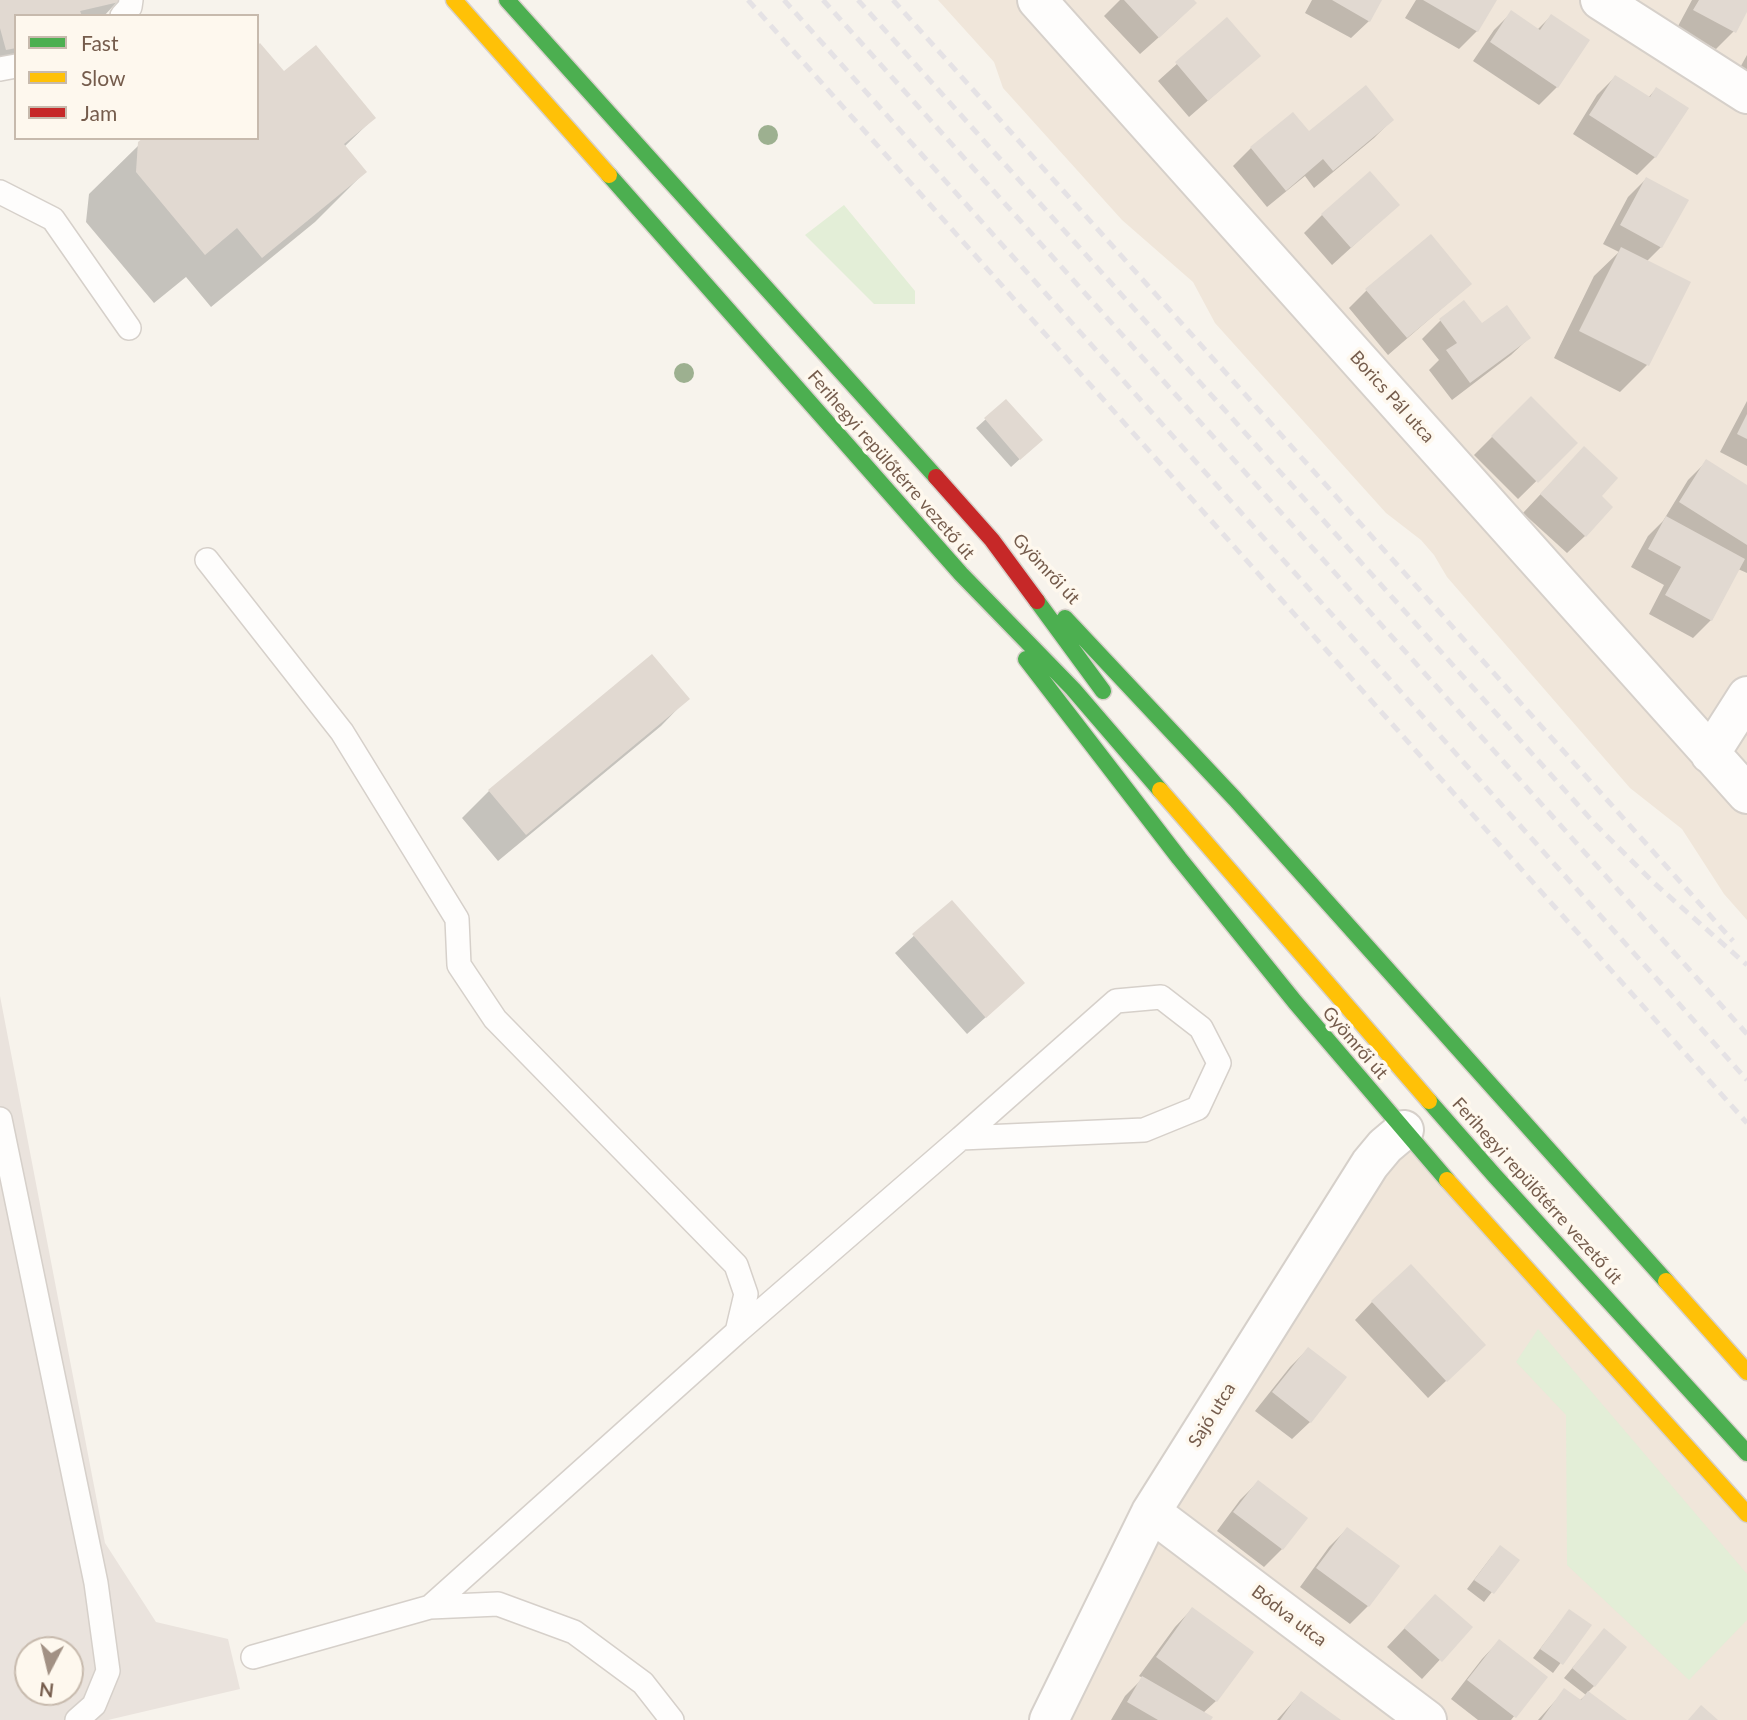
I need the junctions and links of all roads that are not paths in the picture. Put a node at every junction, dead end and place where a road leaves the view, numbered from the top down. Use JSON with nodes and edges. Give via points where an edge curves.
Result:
{"nodes":[{"id":1,"x":454,"y":0,"type":"edge"},
{"id":2,"x":507,"y":0,"type":"edge"},
{"id":3,"x":1037,"y":0,"type":"edge"},
{"id":4,"x":1600,"y":0,"type":"edge"},
{"id":5,"x":1747,"y":94,"type":"edge"},
{"id":6,"x":0,"y":192,"type":"edge"},
{"id":7,"x":129,"y":328,"type":"dead end"},
{"id":8,"x":992,"y":540,"type":"junction"},
{"id":9,"x":206,"y":560,"type":"dead end"},
{"id":10,"x":961,"y":574,"type":"junction"},
{"id":11,"x":1747,"y":696,"type":"edge"},
{"id":12,"x":1117,"y":708,"type":"dead end"},
{"id":13,"x":1710,"y":754,"type":"junction"},
{"id":14,"x":1159,"y":764,"type":"dead end"},
{"id":15,"x":1747,"y":794,"type":"edge"},
{"id":16,"x":1303,"y":951,"type":"junction"},
{"id":17,"x":0,"y":1119,"type":"edge"},
{"id":18,"x":1404,"y":1130,"type":"junction"},
{"id":19,"x":961,"y":1138,"type":"junction"},
{"id":20,"x":737,"y":1332,"type":"junction"},
{"id":21,"x":1747,"y":1372,"type":"edge"},
{"id":22,"x":1747,"y":1453,"type":"edge"},
{"id":23,"x":1151,"y":1512,"type":"junction"},
{"id":24,"x":1747,"y":1514,"type":"edge"},
{"id":25,"x":430,"y":1606,"type":"junction"},
{"id":26,"x":253,"y":1657,"type":"dead end"},
{"id":27,"x":77,"y":1720,"type":"edge"},
{"id":28,"x":672,"y":1720,"type":"edge"},
{"id":29,"x":1049,"y":1720,"type":"edge"},
{"id":30,"x":1427,"y":1720,"type":"edge"}],
"edges":[{"from":1,"to":10,"type":"main road","name":"Ferihegyi repülőtérre vezető út"},
{"from":2,"to":8,"type":"main road","name":"Ferihegyi repülőtérre vezető út"},
{"from":3,"to":13,"type":"street","name":"Borics Pál utca"},
{"from":4,"to":5,"type":"street"},
{"from":6,"to":7,"type":"lane","via":[[53,219]]},
{"from":8,"to":12,"type":"main road","name":"Ferihegyi repülőtérre vezető út"},
{"from":8,"to":21,"type":"main road","name":"Gyömrői út","via":[[1235,799]]},
{"from":9,"to":20,"type":"lane","via":[[342,732],[457,919],[459,965],[495,1018],[736,1265],[746,1294]]},
{"from":10,"to":16,"type":"main road","name":"Ferihegyi repülőtérre vezető út","via":[[1073,689]]},
{"from":10,"to":18,"type":"main road","name":"Gyömrői út","via":[[1179,858]]},
{"from":11,"to":13,"type":"street"},
{"from":13,"to":15,"type":"street","name":"Borics Pál utca"},
{"from":14,"to":16,"type":"main road","name":"Ferihegyi repülőtérre vezető út"},
{"from":16,"to":22,"type":"main road","name":"Ferihegyi repülőtérre vezető út","via":[[1494,1175]]},
{"from":17,"to":27,"type":"lane","via":[[96,1583],[108,1671],[93,1705]]},
{"from":18,"to":23,"type":"street","name":"Sajó utca","via":[[1370,1164]]},
{"from":18,"to":24,"type":"main road","name":"Gyömrői út"},
{"from":19,"to":19,"type":"lane","via":[[1144,1130],[1198,1108],[1219,1063],[1201,1028],[1161,997],[1116,1001]]},
{"from":19,"to":20,"type":"lane"},
{"from":20,"to":25,"type":"lane"},
{"from":23,"to":29,"type":"street","name":"Sajó utca"},
{"from":23,"to":30,"type":"street","name":"Bódva utca"},
{"from":25,"to":26,"type":"lane"},
{"from":25,"to":28,"type":"lane","via":[[498,1604],[574,1632],[643,1683]]}]}
